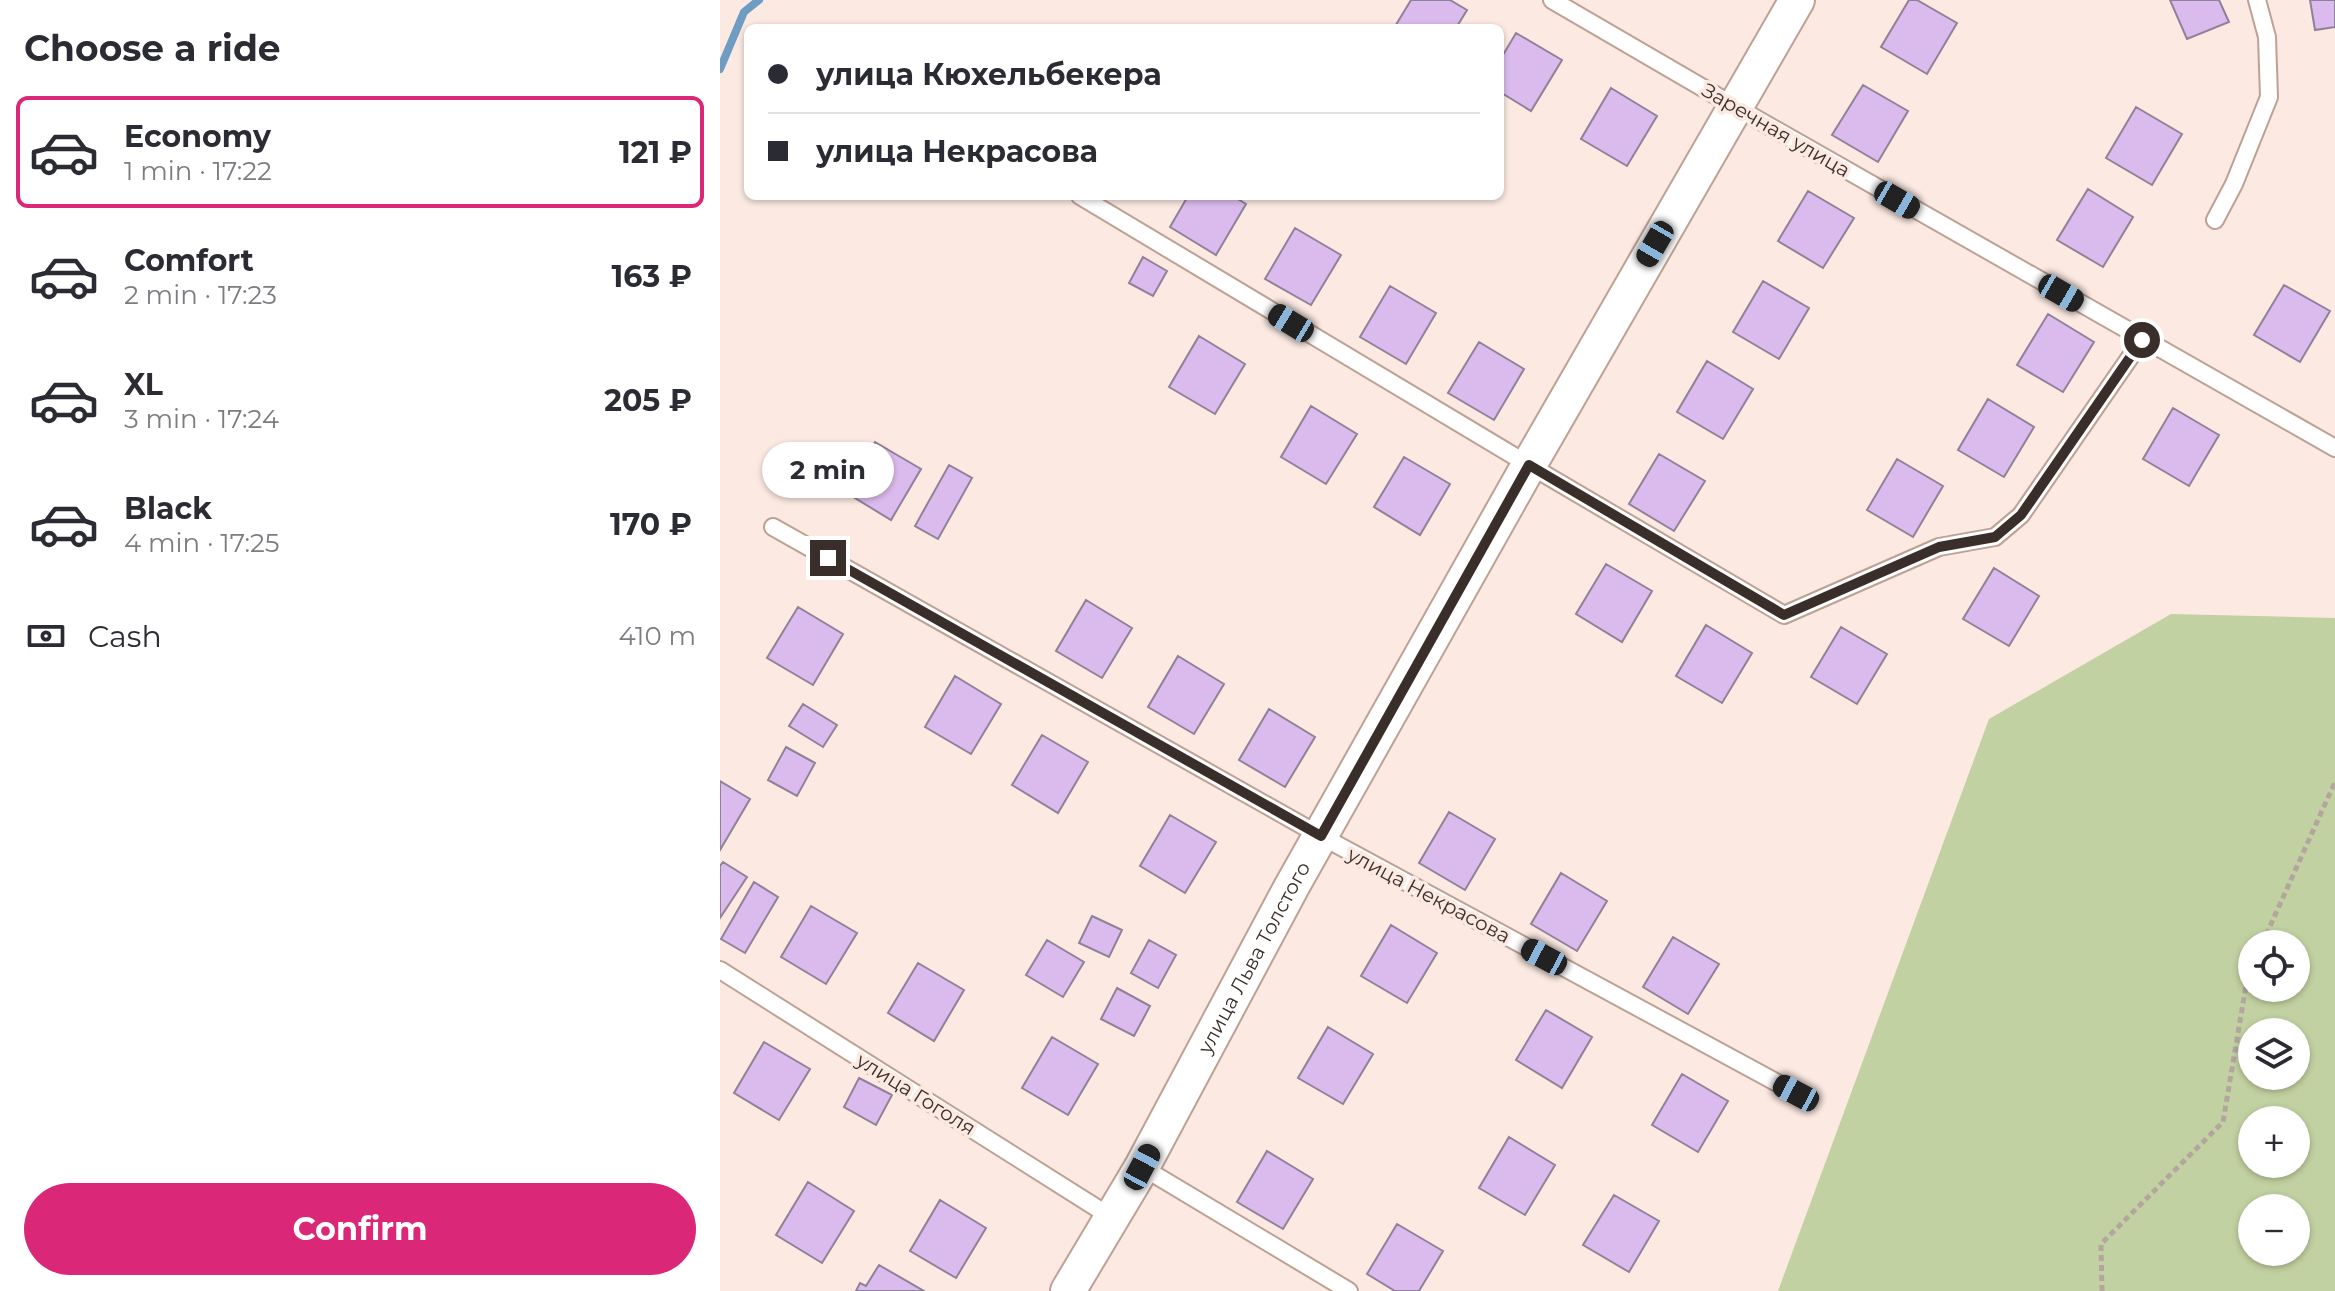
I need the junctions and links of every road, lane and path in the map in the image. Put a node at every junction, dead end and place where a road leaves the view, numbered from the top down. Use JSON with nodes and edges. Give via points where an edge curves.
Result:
{"nodes":[{"id":1,"x":1552,"y":0,"type":"edge"},
{"id":2,"x":1797,"y":0,"type":"edge"},
{"id":3,"x":2257,"y":0,"type":"edge"},
{"id":4,"x":1734,"y":106,"type":"junction"},
{"id":5,"x":1087,"y":200,"type":"edge"},
{"id":6,"x":2215,"y":220,"type":"dead end"},
{"id":7,"x":2142,"y":340,"type":"junction"},
{"id":8,"x":2335,"y":448,"type":"edge"},
{"id":9,"x":1529,"y":465,"type":"junction"},
{"id":10,"x":773,"y":527,"type":"dead end"},
{"id":11,"x":2335,"y":782,"type":"edge"},
{"id":12,"x":1321,"y":836,"type":"junction"},
{"id":13,"x":2268,"y":930,"type":"edge"},
{"id":14,"x":720,"y":970,"type":"edge"},
{"id":15,"x":2243,"y":1002,"type":"edge"},
{"id":16,"x":1796,"y":1093,"type":"dead end"},
{"id":17,"x":1142,"y":1167,"type":"junction"},
{"id":18,"x":1111,"y":1217,"type":"junction"},
{"id":19,"x":1068,"y":1291,"type":"edge"},
{"id":20,"x":1349,"y":1291,"type":"edge"},
{"id":21,"x":2102,"y":1291,"type":"edge"}],
"edges":[{"from":1,"to":4,"type":"lane","name":"Заречная улица"},
{"from":2,"to":4,"type":"street","name":"улица Льва Толстого"},
{"from":3,"to":6,"type":"lane","via":[[2267,37],[2269,97]]},
{"from":4,"to":7,"type":"lane","name":"Заречная улица"},
{"from":4,"to":9,"type":"street","name":"улица Льва Толстого"},
{"from":5,"to":9,"type":"lane"},
{"from":7,"to":8,"type":"lane","name":"Заречная улица"},
{"from":7,"to":9,"type":"lane","via":[[2021,515],[1995,537],[1939,547],[1784,615]]},
{"from":9,"to":12,"type":"street","name":"улица Льва Толстого"},
{"from":10,"to":12,"type":"lane","name":"улица Некрасова"},
{"from":11,"to":13,"type":"path"},
{"from":12,"to":16,"type":"lane","name":"улица Некрасова"},
{"from":12,"to":17,"type":"street","name":"улица Льва Толстого"},
{"from":14,"to":18,"type":"lane","name":"улица Гоголя"},
{"from":15,"to":21,"type":"path","via":[[2223,1122],[2101,1244]]},
{"from":17,"to":18,"type":"street","name":"улица Льва Толстого"},
{"from":17,"to":20,"type":"lane"},
{"from":18,"to":19,"type":"street","name":"улица Льва Толстого"}]}
